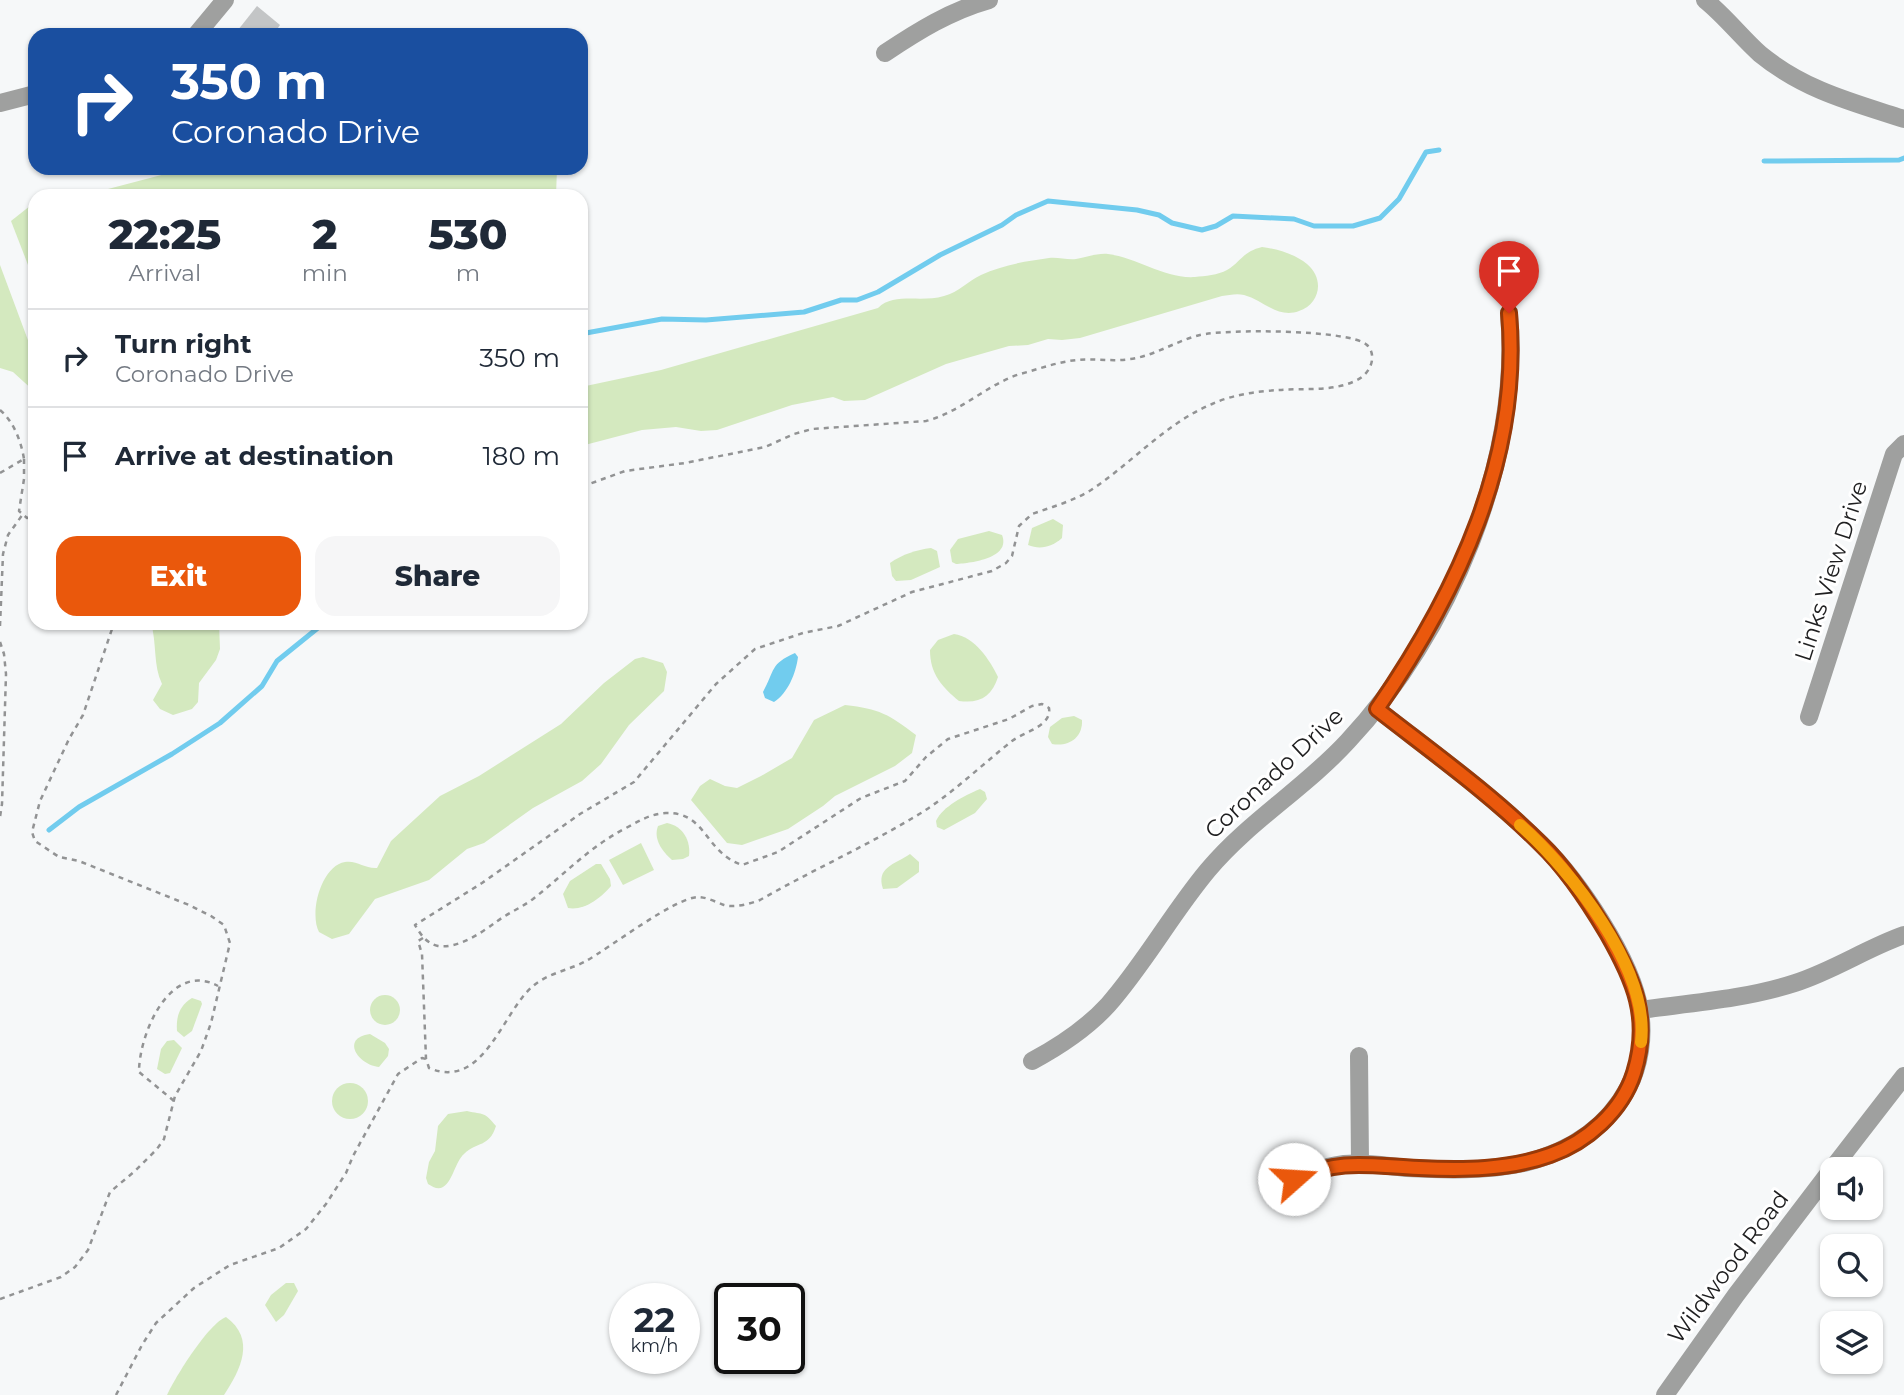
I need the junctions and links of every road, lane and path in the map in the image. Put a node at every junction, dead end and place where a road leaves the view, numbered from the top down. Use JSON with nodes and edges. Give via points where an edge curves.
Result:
{"nodes":[{"id":1,"x":225,"y":0,"type":"edge"},
{"id":2,"x":989,"y":0,"type":"edge"},
{"id":3,"x":1705,"y":0,"type":"edge"},
{"id":4,"x":202,"y":28,"type":"edge"},
{"id":5,"x":885,"y":53,"type":"dead end"},
{"id":6,"x":28,"y":96,"type":"edge"},
{"id":7,"x":0,"y":103,"type":"edge"},
{"id":8,"x":1904,"y":119,"type":"edge"},
{"id":9,"x":1509,"y":313,"type":"dead end"},
{"id":10,"x":0,"y":410,"type":"edge"},
{"id":11,"x":1904,"y":444,"type":"edge"},
{"id":12,"x":28,"y":458,"type":"edge"},
{"id":13,"x":24,"y":459,"type":"junction"},
{"id":14,"x":0,"y":473,"type":"edge"},
{"id":15,"x":588,"y":484,"type":"edge"},
{"id":16,"x":23,"y":514,"type":"junction"},
{"id":17,"x":28,"y":518,"type":"edge"},
{"id":18,"x":0,"y":626,"type":"edge"},
{"id":19,"x":112,"y":630,"type":"edge"},
{"id":20,"x":0,"y":642,"type":"edge"},
{"id":21,"x":1377,"y":709,"type":"junction"},
{"id":22,"x":1809,"y":717,"type":"dead end"},
{"id":23,"x":0,"y":817,"type":"edge"},
{"id":24,"x":1904,"y":935,"type":"edge"},
{"id":25,"x":423,"y":938,"type":"junction"},
{"id":26,"x":219,"y":986,"type":"junction"},
{"id":27,"x":1640,"y":1010,"type":"junction"},
{"id":28,"x":1359,"y":1056,"type":"dead end"},
{"id":29,"x":426,"y":1059,"type":"junction"},
{"id":30,"x":1032,"y":1062,"type":"dead end"},
{"id":31,"x":1904,"y":1076,"type":"edge"},
{"id":32,"x":174,"y":1101,"type":"junction"},
{"id":33,"x":1841,"y":1157,"type":"edge"},
{"id":34,"x":1360,"y":1163,"type":"junction"},
{"id":35,"x":1820,"y":1185,"type":"edge"},
{"id":36,"x":1276,"y":1191,"type":"dead end"},
{"id":37,"x":0,"y":1299,"type":"edge"},
{"id":38,"x":116,"y":1395,"type":"edge"},
{"id":39,"x":1665,"y":1395,"type":"edge"}],
"edges":[{"from":1,"to":4,"type":"street"},
{"from":2,"to":5,"type":"street","via":[[933,23]]},
{"from":3,"to":8,"type":"street","via":[[1760,53],[1795,78],[1824,94]]},
{"from":6,"to":7,"type":"street"},
{"from":9,"to":21,"type":"street","name":"Coronado Drive","via":[[1506,411],[1478,524],[1443,604]]},
{"from":10,"to":13,"type":"path","via":[[16,432]]},
{"from":11,"to":22,"type":"street","name":"Links View Drive","via":[[1894,454]]},
{"from":12,"to":13,"type":"path"},
{"from":13,"to":14,"type":"path"},
{"from":13,"to":16,"type":"path","via":[[19,511]]},
{"from":15,"to":25,"type":"path","via":[[625,471],[765,447],[813,429],[926,421],[999,383],[1048,365],[1151,355],[1215,332],[1346,336],[1360,340],[1372,354],[1365,375],[1344,385],[1230,397],[1189,416],[1088,492],[1024,520],[1012,556],[992,571],[912,593],[838,626],[755,649],[716,684],[634,782],[415,925]]},
{"from":16,"to":17,"type":"path"},
{"from":16,"to":18,"type":"path","via":[[8,535],[3,554]]},
{"from":19,"to":26,"type":"path","via":[[83,715],[40,801],[32,832],[35,841],[59,857],[178,901],[224,925],[230,943]]},
{"from":20,"to":23,"type":"path","via":[[6,674]]},
{"from":21,"to":27,"type":"street","via":[[1542,844],[1598,917],[1623,961]]},
{"from":21,"to":30,"type":"street","name":"Coronado Drive","via":[[1318,772],[1215,862],[1107,1006]]},
{"from":24,"to":27,"type":"street","via":[[1796,983]]},
{"from":25,"to":29,"type":"path","via":[[418,941]]},
{"from":25,"to":29,"type":"path","via":[[441,946],[472,937],[528,903],[601,842],[651,815],[691,818],[721,855],[742,864],[754,861],[778,852],[861,798],[905,781],[948,739],[1009,719],[1032,706],[1049,708],[1047,720],[1017,737],[911,819],[760,900],[727,906],[698,897],[675,904],[604,951],[533,985],[493,1043],[473,1062],[458,1071],[437,1071],[429,1068]]},
{"from":26,"to":32,"type":"path","via":[[201,1051]]},
{"from":26,"to":32,"type":"path","via":[[206,981],[180,984],[164,999],[139,1053],[139,1072]]},
{"from":27,"to":34,"type":"street","via":[[1642,1033],[1632,1079],[1610,1115],[1574,1144],[1523,1163],[1493,1167],[1447,1170]]},
{"from":28,"to":34,"type":"street"},
{"from":29,"to":38,"type":"path","via":[[398,1074],[346,1173],[306,1229],[279,1248],[230,1265],[194,1288],[156,1323]]},
{"from":31,"to":33,"type":"street","name":"Wildwood Road"},
{"from":32,"to":37,"type":"path","via":[[163,1139],[110,1192],[88,1250],[75,1267],[61,1277]]},
{"from":34,"to":36,"type":"street","via":[[1315,1170]]},
{"from":35,"to":39,"type":"street","name":"Wildwood Road"}]}
